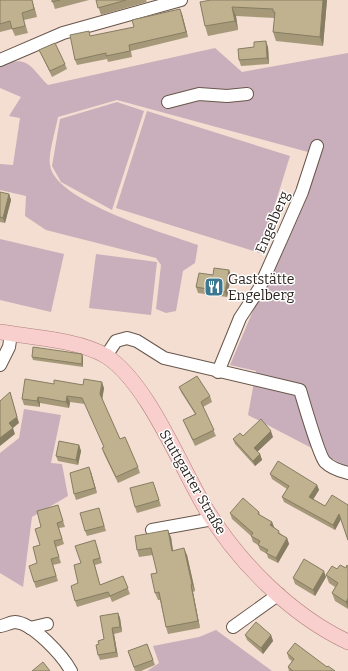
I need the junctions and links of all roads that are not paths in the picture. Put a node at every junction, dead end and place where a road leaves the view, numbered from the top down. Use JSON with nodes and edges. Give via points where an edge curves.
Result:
{"nodes":[{"id":1,"x":181,"y":0,"type":"edge"},
{"id":2,"x":0,"y":60,"type":"edge"},
{"id":3,"x":247,"y":94,"type":"dead end"},
{"id":4,"x":168,"y":102,"type":"dead end"},
{"id":5,"x":317,"y":146,"type":"dead end"},
{"id":6,"x":6,"y":333,"type":"edge"},
{"id":7,"x":106,"y":356,"type":"junction"},
{"id":8,"x":0,"y":365,"type":"edge"},
{"id":9,"x":218,"y":372,"type":"junction"},
{"id":10,"x":348,"y":473,"type":"edge"},
{"id":11,"x":213,"y":519,"type":"junction"},
{"id":12,"x":152,"y":530,"type":"dead end"},
{"id":13,"x":279,"y":594,"type":"junction"},
{"id":14,"x":47,"y":624,"type":"dead end"},
{"id":15,"x":0,"y":626,"type":"edge"},
{"id":16,"x":233,"y":626,"type":"dead end"},
{"id":17,"x":30,"y":628,"type":"junction"},
{"id":18,"x":348,"y":642,"type":"edge"},
{"id":19,"x":70,"y":671,"type":"edge"}],
"edges":[{"from":1,"to":2,"type":"street","via":[[63,33]]},
{"from":3,"to":4,"type":"street","via":[[199,94]]},
{"from":5,"to":9,"type":"street","name":"Engelberg","via":[[302,192],[259,289],[240,318]]},
{"from":6,"to":7,"type":"main road","name":"Stuttgarter Straße","via":[[74,345]]},
{"from":6,"to":8,"type":"street","via":[[9,347]]},
{"from":7,"to":9,"type":"street","via":[[116,341],[127,338],[137,341],[164,358]]},
{"from":7,"to":11,"type":"main road","name":"Stuttgarter Straße","via":[[125,373],[149,405]]},
{"from":9,"to":10,"type":"street","via":[[300,390],[325,462],[339,471]]},
{"from":11,"to":12,"type":"street"},
{"from":11,"to":13,"type":"main road","name":"Stuttgarter Straße","via":[[249,566]]},
{"from":13,"to":16,"type":"street"},
{"from":13,"to":18,"type":"main road","name":"Stuttgarter Straße","via":[[313,621]]},
{"from":14,"to":17,"type":"street"},
{"from":15,"to":17,"type":"street","via":[[15,622]]},
{"from":17,"to":19,"type":"street","via":[[48,642]]}]}
